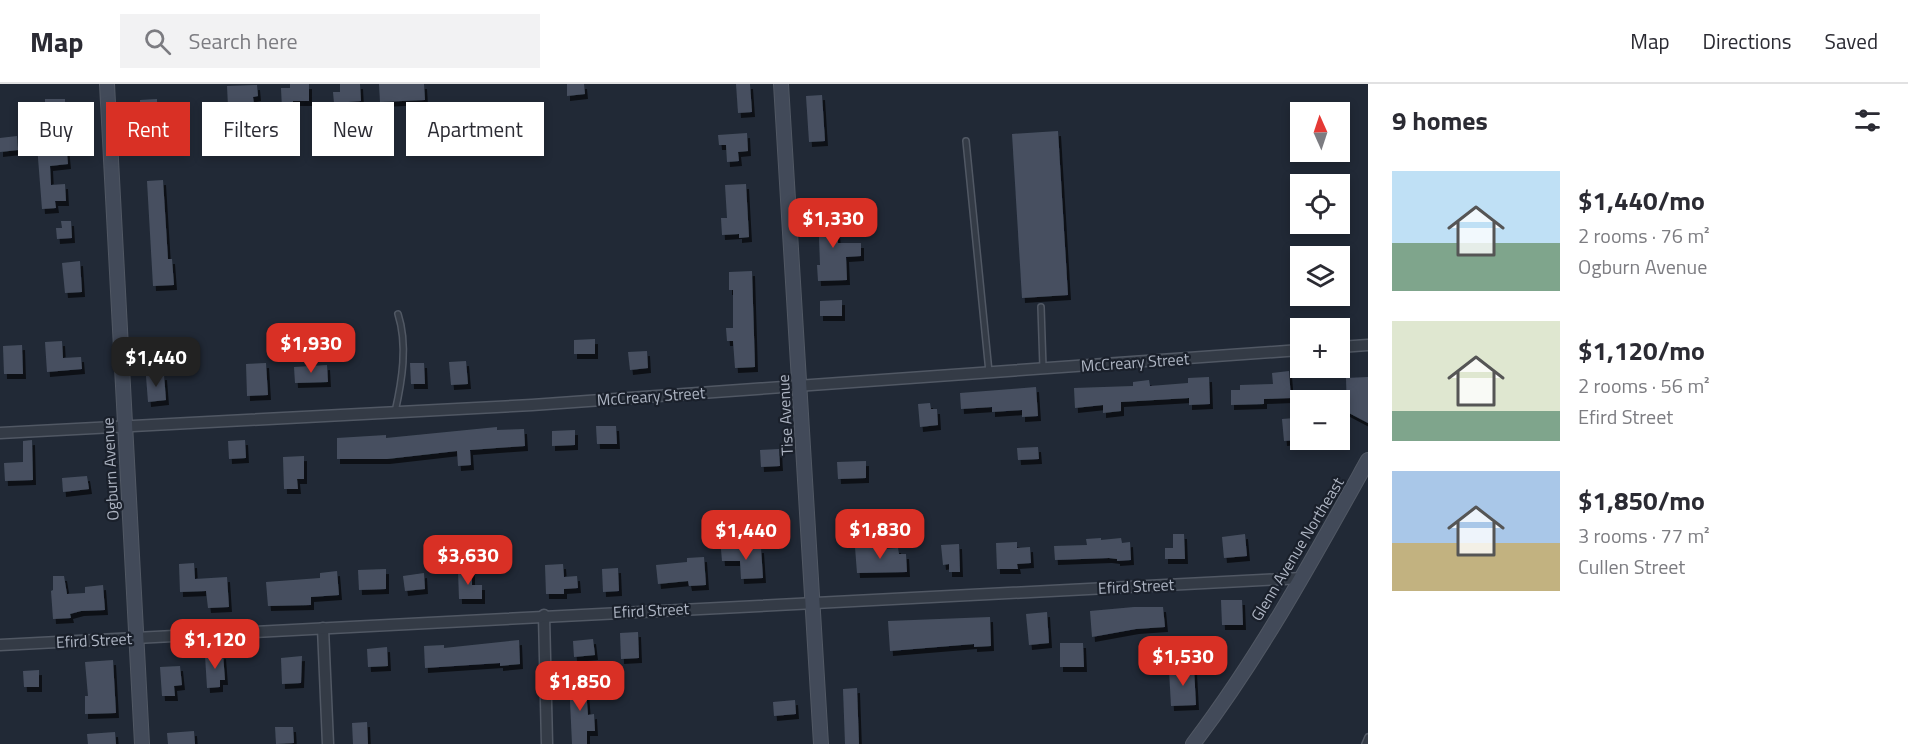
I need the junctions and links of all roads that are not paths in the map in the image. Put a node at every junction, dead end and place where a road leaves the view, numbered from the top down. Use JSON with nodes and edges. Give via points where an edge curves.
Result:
{"nodes":[{"id":1,"x":107,"y":84,"type":"edge"},
{"id":2,"x":781,"y":84,"type":"edge"},
{"id":3,"x":966,"y":141,"type":"dead end"},
{"id":4,"x":1041,"y":307,"type":"dead end"},
{"id":5,"x":398,"y":314,"type":"dead end"},
{"id":6,"x":1368,"y":345,"type":"edge"},
{"id":7,"x":1350,"y":346,"type":"edge"},
{"id":8,"x":1290,"y":351,"type":"edge"},
{"id":9,"x":1043,"y":368,"type":"junction"},
{"id":10,"x":989,"y":372,"type":"junction"},
{"id":11,"x":800,"y":386,"type":"junction"},
{"id":12,"x":395,"y":412,"type":"junction"},
{"id":13,"x":124,"y":427,"type":"junction"},
{"id":14,"x":0,"y":433,"type":"edge"},
{"id":15,"x":1368,"y":460,"type":"edge"},
{"id":16,"x":1302,"y":578,"type":"junction"},
{"id":17,"x":813,"y":601,"type":"junction"},
{"id":18,"x":544,"y":615,"type":"junction"},
{"id":19,"x":323,"y":628,"type":"junction"},
{"id":20,"x":137,"y":638,"type":"junction"},
{"id":21,"x":0,"y":645,"type":"edge"},
{"id":22,"x":1368,"y":737,"type":"edge"},
{"id":23,"x":142,"y":744,"type":"edge"},
{"id":24,"x":328,"y":744,"type":"edge"},
{"id":25,"x":547,"y":744,"type":"edge"},
{"id":26,"x":821,"y":744,"type":"edge"},
{"id":27,"x":1192,"y":744,"type":"edge"},
{"id":28,"x":1365,"y":744,"type":"edge"}],
"edges":[{"from":1,"to":13,"type":"street","name":"Ogburn Avenue"},
{"from":2,"to":11,"type":"street","name":"Tise Avenue"},
{"from":3,"to":10,"type":"lane"},
{"from":4,"to":9,"type":"lane"},
{"from":5,"to":12,"type":"lane","via":[[403,329]]},
{"from":6,"to":7,"type":"street"},
{"from":8,"to":9,"type":"street","name":"McCreary Street"},
{"from":9,"to":10,"type":"street","name":"McCreary Street"},
{"from":10,"to":11,"type":"street","name":"McCreary Street"},
{"from":11,"to":12,"type":"street","name":"McCreary Street"},
{"from":11,"to":17,"type":"street","name":"Tise Avenue"},
{"from":12,"to":13,"type":"street","name":"McCreary Street"},
{"from":13,"to":14,"type":"street","name":"McCreary Street"},
{"from":13,"to":20,"type":"street","name":"Ogburn Avenue"},
{"from":15,"to":16,"type":"street","name":"Glenn Avenue Northeast"},
{"from":16,"to":17,"type":"street","name":"Efird Street"},
{"from":16,"to":27,"type":"street","name":"Glenn Avenue Northeast"},
{"from":17,"to":18,"type":"street","name":"Efird Street"},
{"from":17,"to":26,"type":"street","name":"Tise Avenue"},
{"from":18,"to":19,"type":"street","name":"Efird Street"},
{"from":18,"to":25,"type":"street"},
{"from":19,"to":20,"type":"street","name":"Efird Street"},
{"from":19,"to":24,"type":"street"},
{"from":20,"to":21,"type":"street","name":"Efird Street"},
{"from":20,"to":23,"type":"street","name":"Ogburn Avenue"},
{"from":22,"to":28,"type":"lane"}]}
